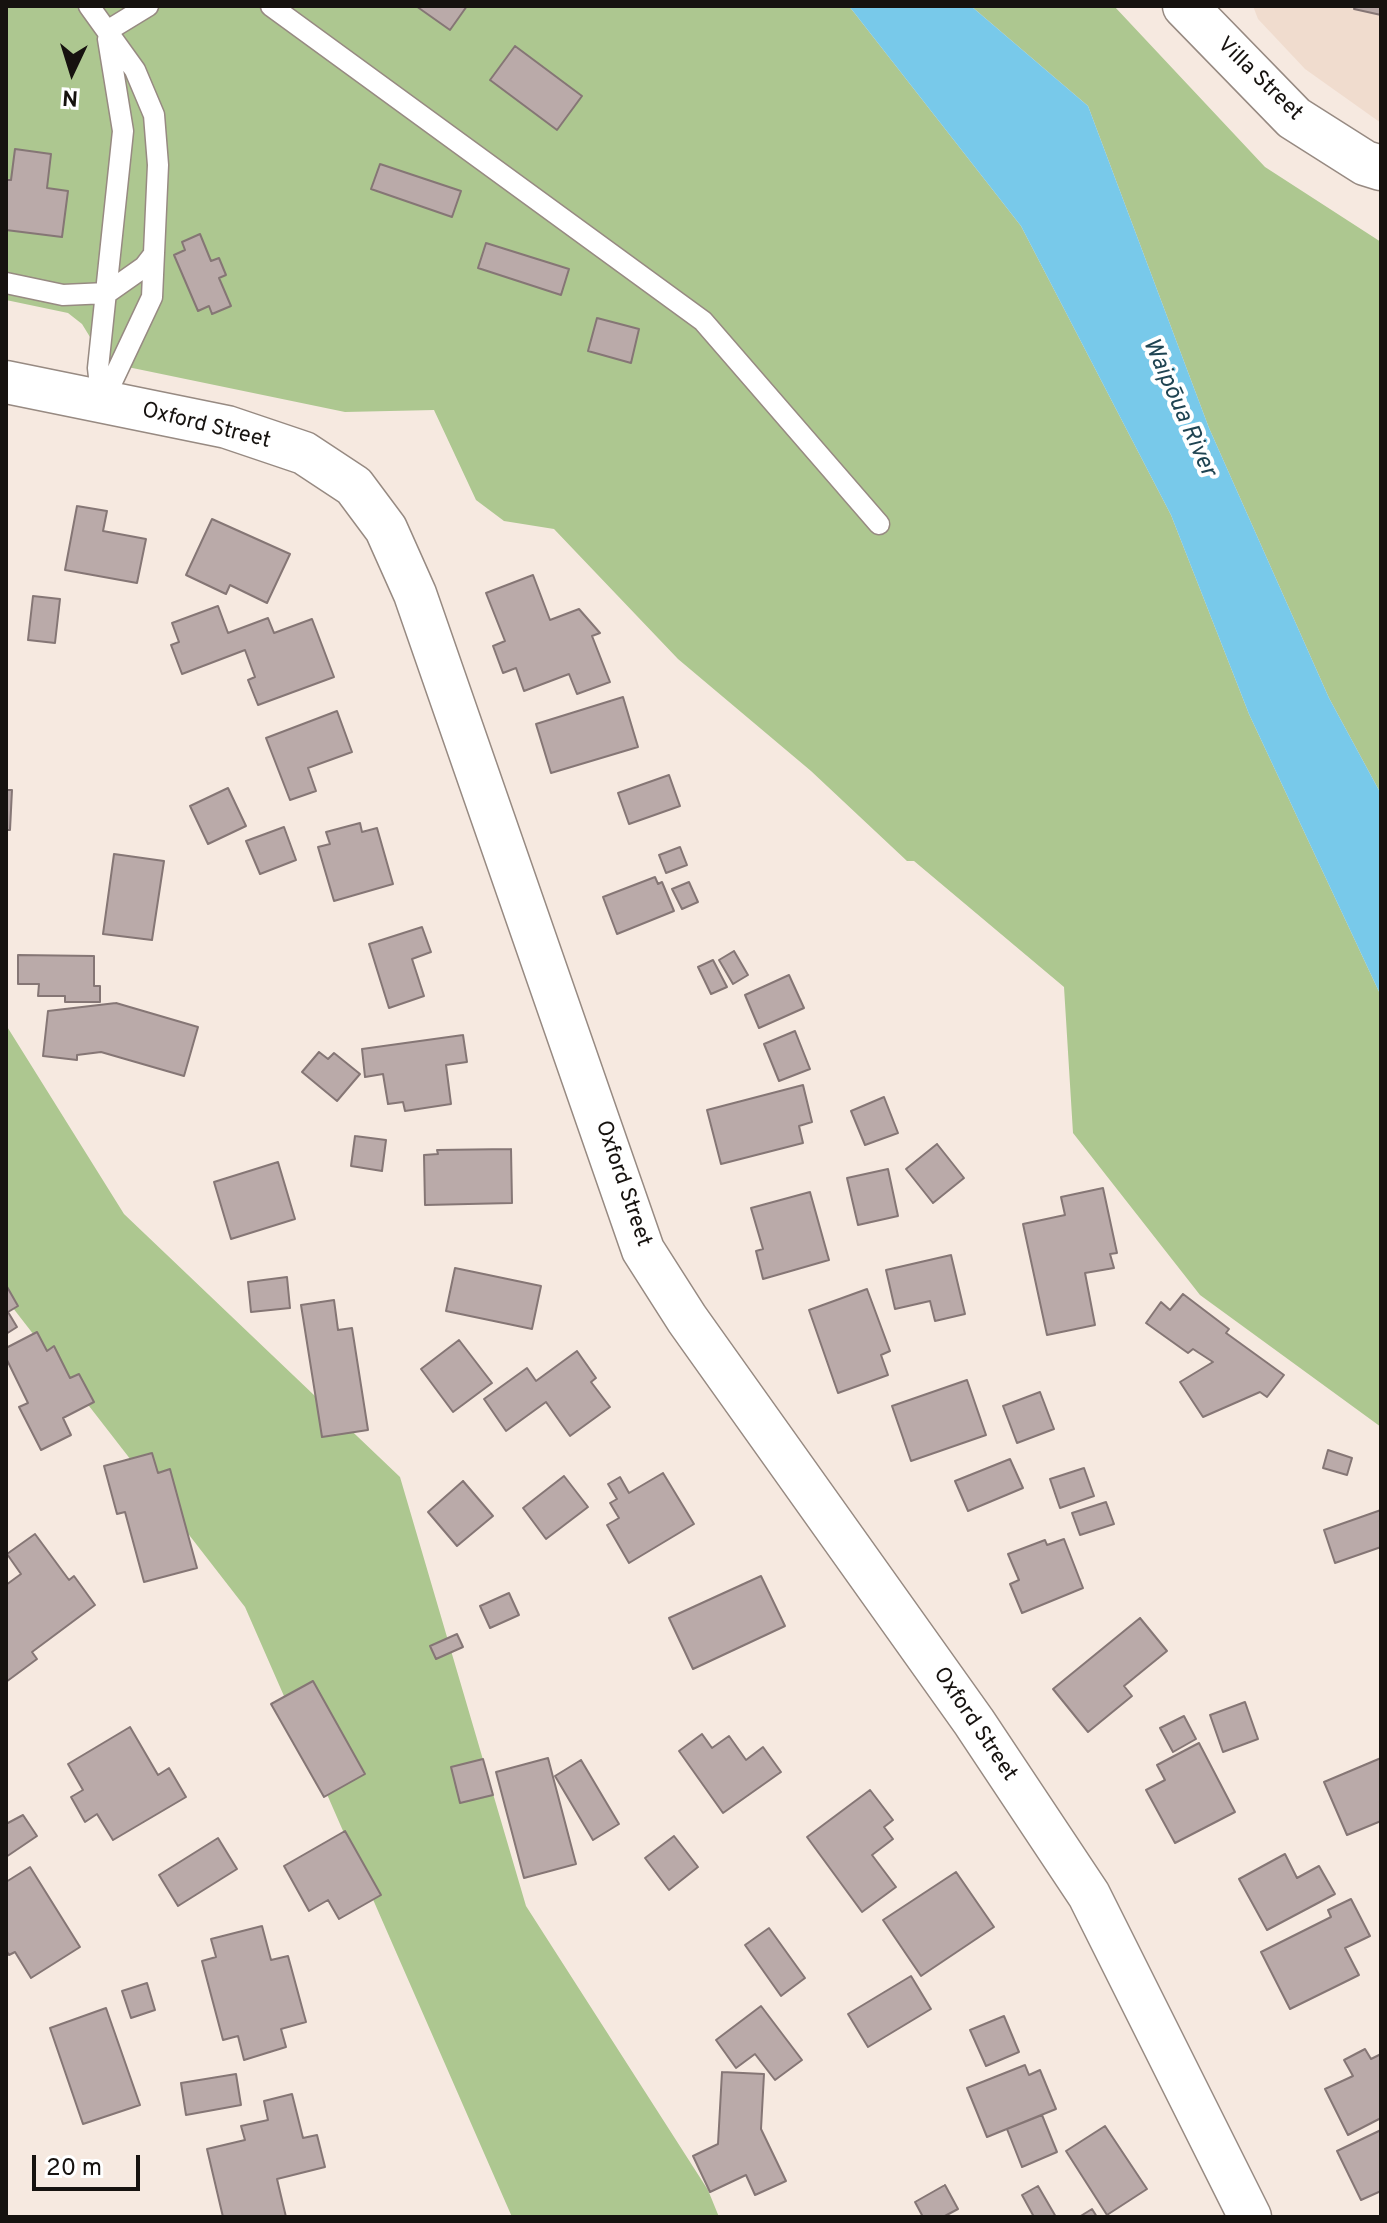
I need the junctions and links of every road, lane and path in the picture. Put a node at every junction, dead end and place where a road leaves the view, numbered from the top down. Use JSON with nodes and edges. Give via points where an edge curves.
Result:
{"nodes":[{"id":1,"x":89,"y":6,"type":"edge"},
{"id":2,"x":148,"y":6,"type":"edge"},
{"id":3,"x":271,"y":6,"type":"edge"},
{"id":4,"x":1185,"y":6,"type":"edge"},
{"id":5,"x":107,"y":31,"type":"junction"},
{"id":6,"x":1381,"y":168,"type":"edge"},
{"id":7,"x":154,"y":254,"type":"junction"},
{"id":8,"x":6,"y":283,"type":"edge"},
{"id":9,"x":107,"y":293,"type":"junction"},
{"id":10,"x":6,"y":382,"type":"edge"},
{"id":11,"x":102,"y":403,"type":"junction"},
{"id":12,"x":879,"y":524,"type":"dead end"},
{"id":13,"x":1250,"y":2217,"type":"edge"}],
"edges":[{"from":1,"to":5,"type":"lane"},
{"from":2,"to":5,"type":"lane"},
{"from":3,"to":12,"type":"lane","via":[[703,321]]},
{"from":4,"to":6,"type":"street","name":"Villa Street","via":[[1294,118]]},
{"from":5,"to":7,"type":"lane","via":[[135,70],[154,115]]},
{"from":5,"to":9,"type":"lane","via":[[123,131]]},
{"from":7,"to":9,"type":"lane"},
{"from":7,"to":11,"type":"lane","via":[[152,297]]},
{"from":8,"to":9,"type":"lane","via":[[63,295]]},
{"from":9,"to":11,"type":"lane","via":[[98,368]]},
{"from":10,"to":11,"type":"street","name":"Oxford Street"},
{"from":11,"to":13,"type":"street","name":"Oxford Street","via":[[227,427],[304,453],[354,486],[386,529],[415,594],[643,1250],[1089,1895]]}]}
